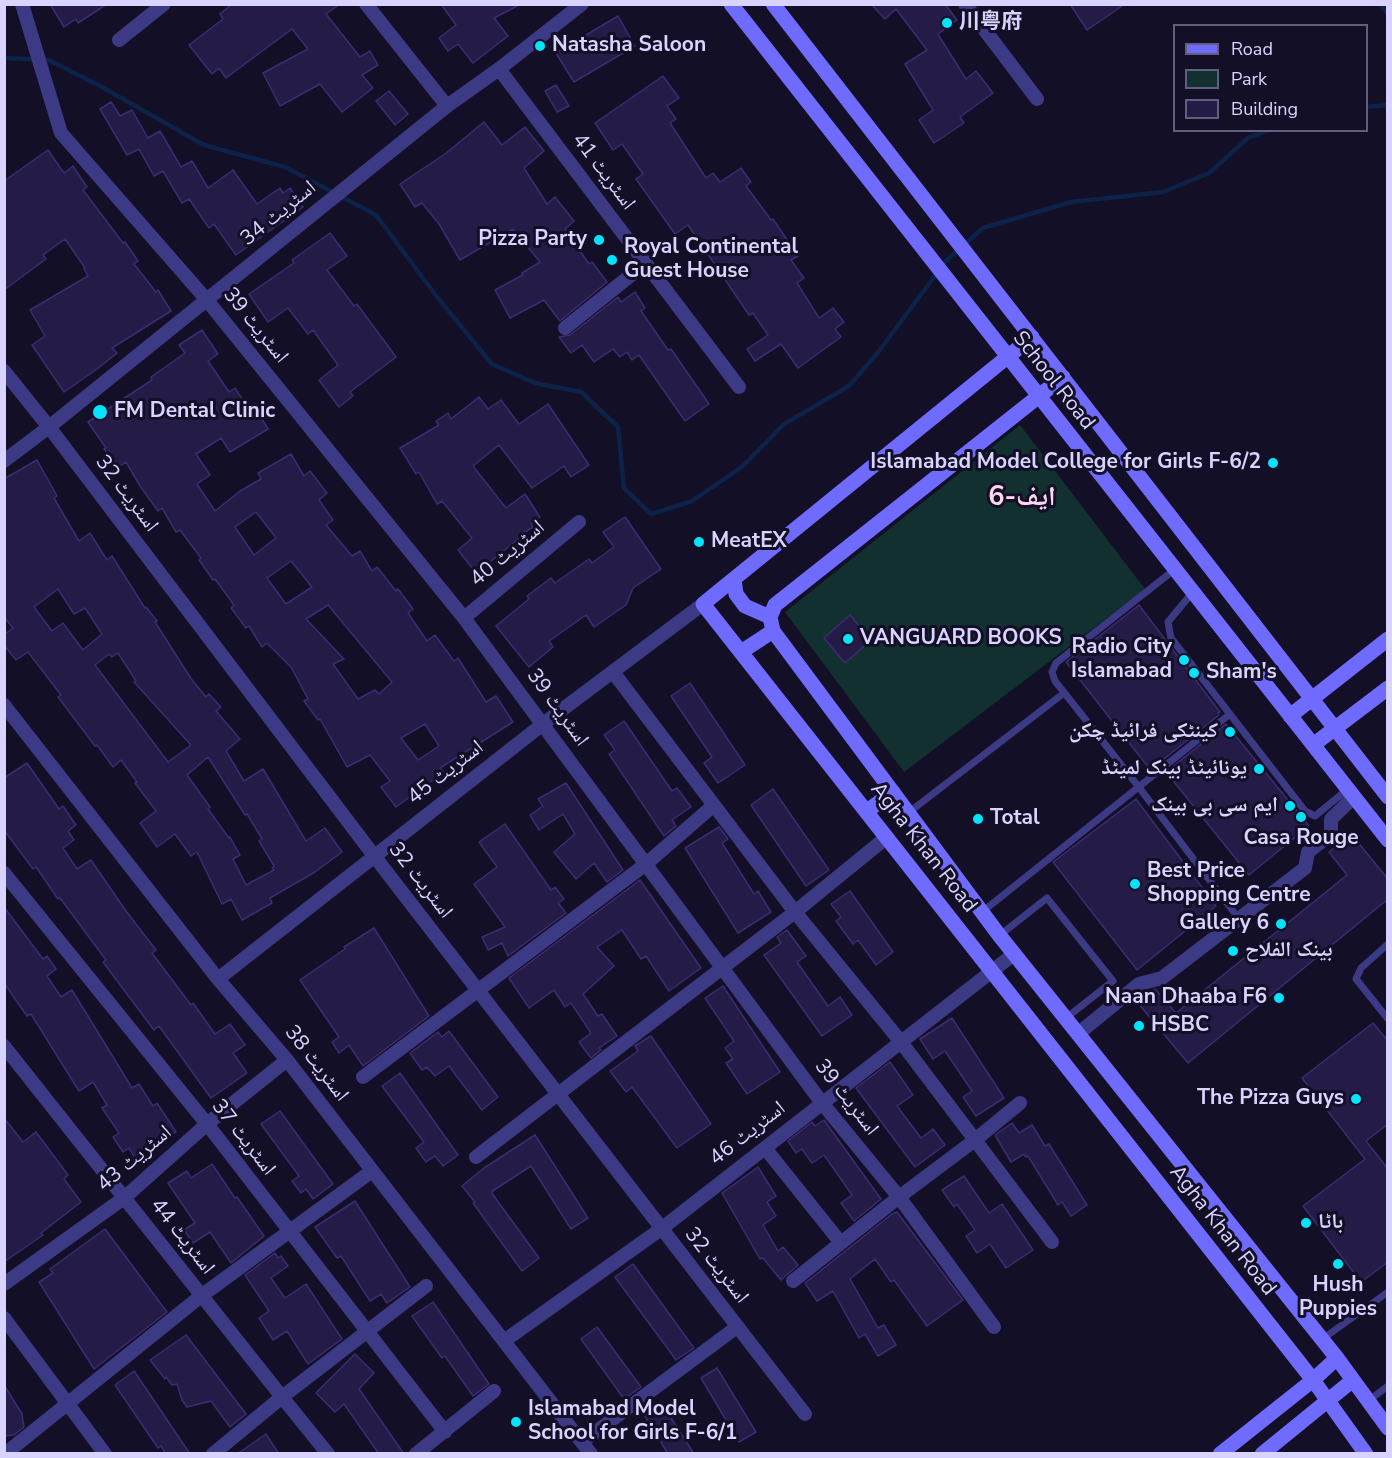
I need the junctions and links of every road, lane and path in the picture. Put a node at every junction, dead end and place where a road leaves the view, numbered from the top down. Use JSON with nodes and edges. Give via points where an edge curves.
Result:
{"nodes":[{"id":1,"x":22,"y":4,"type":"edge"},
{"id":2,"x":164,"y":4,"type":"edge"},
{"id":3,"x":366,"y":4,"type":"edge"},
{"id":4,"x":582,"y":4,"type":"edge"},
{"id":5,"x":731,"y":4,"type":"edge"},
{"id":6,"x":773,"y":4,"type":"edge"},
{"id":7,"x":965,"y":4,"type":"edge"},
{"id":8,"x":119,"y":40,"type":"dead end"},
{"id":9,"x":499,"y":69,"type":"junction"},
{"id":10,"x":1037,"y":99,"type":"dead end"},
{"id":11,"x":447,"y":106,"type":"junction"},
{"id":12,"x":646,"y":263,"type":"junction"},
{"id":13,"x":206,"y":299,"type":"junction"},
{"id":14,"x":565,"y":328,"type":"dead end"},
{"id":15,"x":1032,"y":337,"type":"junction"},
{"id":16,"x":1008,"y":357,"type":"junction"},
{"id":17,"x":4,"y":371,"type":"edge"},
{"id":18,"x":1063,"y":377,"type":"junction"},
{"id":19,"x":739,"y":387,"type":"dead end"},
{"id":20,"x":1038,"y":396,"type":"junction"},
{"id":21,"x":49,"y":427,"type":"junction"},
{"id":22,"x":4,"y":461,"type":"edge"},
{"id":23,"x":579,"y":522,"type":"dead end"},
{"id":24,"x":1174,"y":570,"type":"junction"},
{"id":25,"x":734,"y":579,"type":"junction"},
{"id":26,"x":1192,"y":593,"type":"junction"},
{"id":27,"x":704,"y":604,"type":"junction"},
{"id":28,"x":464,"y":618,"type":"junction"},
{"id":29,"x":771,"y":624,"type":"junction"},
{"id":30,"x":1388,"y":639,"type":"edge"},
{"id":31,"x":741,"y":652,"type":"junction"},
{"id":32,"x":612,"y":672,"type":"junction"},
{"id":33,"x":1388,"y":688,"type":"edge"},
{"id":34,"x":1064,"y":693,"type":"junction"},
{"id":35,"x":1311,"y":699,"type":"junction"},
{"id":36,"x":4,"y":705,"type":"edge"},
{"id":37,"x":1230,"y":714,"type":"junction"},
{"id":38,"x":1290,"y":716,"type":"junction"},
{"id":39,"x":543,"y":724,"type":"junction"},
{"id":40,"x":1335,"y":729,"type":"junction"},
{"id":41,"x":1313,"y":745,"type":"junction"},
{"id":42,"x":1138,"y":786,"type":"junction"},
{"id":43,"x":893,"y":792,"type":"junction"},
{"id":44,"x":1350,"y":794,"type":"junction"},
{"id":45,"x":1388,"y":797,"type":"edge"},
{"id":46,"x":714,"y":805,"type":"junction"},
{"id":47,"x":867,"y":811,"type":"junction"},
{"id":48,"x":909,"y":813,"type":"junction"},
{"id":49,"x":887,"y":837,"type":"junction"},
{"id":50,"x":1388,"y":840,"type":"edge"},
{"id":51,"x":375,"y":857,"type":"junction"},
{"id":52,"x":646,"y":864,"type":"junction"},
{"id":53,"x":4,"y":873,"type":"edge"},
{"id":54,"x":795,"y":912,"type":"junction"},
{"id":55,"x":982,"y":912,"type":"junction"},
{"id":56,"x":1239,"y":919,"type":"junction"},
{"id":57,"x":999,"y":935,"type":"junction"},
{"id":58,"x":1386,"y":949,"type":"edge"},
{"id":59,"x":1014,"y":954,"type":"junction"},
{"id":60,"x":721,"y":967,"type":"junction"},
{"id":61,"x":992,"y":971,"type":"junction"},
{"id":62,"x":218,"y":979,"type":"junction"},
{"id":63,"x":478,"y":991,"type":"junction"},
{"id":64,"x":1066,"y":1018,"type":"junction"},
{"id":65,"x":1388,"y":1020,"type":"edge"},
{"id":66,"x":1079,"y":1034,"type":"junction"},
{"id":67,"x":901,"y":1042,"type":"junction"},
{"id":68,"x":4,"y":1046,"type":"edge"},
{"id":69,"x":287,"y":1060,"type":"junction"},
{"id":70,"x":363,"y":1077,"type":"dead end"},
{"id":71,"x":557,"y":1094,"type":"junction"},
{"id":72,"x":822,"y":1103,"type":"junction"},
{"id":73,"x":1020,"y":1103,"type":"dead end"},
{"id":74,"x":207,"y":1124,"type":"junction"},
{"id":75,"x":975,"y":1140,"type":"junction"},
{"id":76,"x":765,"y":1148,"type":"junction"},
{"id":77,"x":476,"y":1157,"type":"dead end"},
{"id":78,"x":372,"y":1171,"type":"junction"},
{"id":79,"x":124,"y":1197,"type":"junction"},
{"id":80,"x":899,"y":1197,"type":"junction"},
{"id":81,"x":662,"y":1229,"type":"junction"},
{"id":82,"x":290,"y":1232,"type":"junction"},
{"id":83,"x":1052,"y":1242,"type":"dead end"},
{"id":84,"x":841,"y":1243,"type":"junction"},
{"id":85,"x":793,"y":1281,"type":"dead end"},
{"id":86,"x":4,"y":1284,"type":"edge"},
{"id":87,"x":426,"y":1286,"type":"dead end"},
{"id":88,"x":1388,"y":1292,"type":"edge"},
{"id":89,"x":201,"y":1296,"type":"junction"},
{"id":90,"x":4,"y":1318,"type":"edge"},
{"id":91,"x":738,"y":1327,"type":"junction"},
{"id":92,"x":994,"y":1327,"type":"dead end"},
{"id":93,"x":368,"y":1332,"type":"junction"},
{"id":94,"x":1321,"y":1340,"type":"junction"},
{"id":95,"x":504,"y":1341,"type":"junction"},
{"id":96,"x":1337,"y":1358,"type":"junction"},
{"id":97,"x":1313,"y":1380,"type":"junction"},
{"id":98,"x":1353,"y":1380,"type":"junction"},
{"id":99,"x":1388,"y":1386,"type":"edge"},
{"id":100,"x":494,"y":1391,"type":"dead end"},
{"id":101,"x":282,"y":1397,"type":"junction"},
{"id":102,"x":1367,"y":1401,"type":"junction"},
{"id":103,"x":1328,"y":1402,"type":"junction"},
{"id":104,"x":68,"y":1403,"type":"junction"},
{"id":105,"x":805,"y":1414,"type":"dead end"},
{"id":106,"x":1388,"y":1428,"type":"edge"},
{"id":107,"x":445,"y":1432,"type":"junction"},
{"id":108,"x":582,"y":1442,"type":"junction"},
{"id":109,"x":5,"y":1454,"type":"edge"},
{"id":110,"x":105,"y":1454,"type":"edge"},
{"id":111,"x":213,"y":1454,"type":"edge"},
{"id":112,"x":328,"y":1454,"type":"edge"},
{"id":113,"x":416,"y":1454,"type":"edge"},
{"id":114,"x":591,"y":1454,"type":"edge"},
{"id":115,"x":1220,"y":1454,"type":"edge"},
{"id":116,"x":1262,"y":1454,"type":"edge"},
{"id":117,"x":1366,"y":1454,"type":"edge"}],
"edges":[{"from":1,"to":13,"type":"street","name":"اسٹریٹ 39","via":[[61,133]]},
{"from":2,"to":8,"type":"street"},
{"from":3,"to":11,"type":"street"},
{"from":4,"to":9,"type":"street","name":"اسٹریٹ 34"},
{"from":5,"to":16,"type":"street","name":"School Road"},
{"from":6,"to":15,"type":"street","name":"School Road"},
{"from":7,"to":10,"type":"street"},
{"from":9,"to":11,"type":"street","name":"اسٹریٹ 34"},
{"from":9,"to":12,"type":"street","name":"اسٹریٹ 41"},
{"from":11,"to":13,"type":"street","name":"اسٹریٹ 34"},
{"from":12,"to":14,"type":"street"},
{"from":12,"to":19,"type":"street","name":"اسٹریٹ 41"},
{"from":13,"to":21,"type":"street","name":"اسٹریٹ 34"},
{"from":13,"to":28,"type":"street","name":"اسٹریٹ 39"},
{"from":15,"to":16,"type":"street"},
{"from":15,"to":18,"type":"street","name":"School Road"},
{"from":16,"to":20,"type":"street","name":"School Road"},
{"from":16,"to":25,"type":"street"},
{"from":17,"to":21,"type":"street","name":"اسٹریٹ 32"},
{"from":18,"to":20,"type":"street"},
{"from":18,"to":35,"type":"street","name":"School Road"},
{"from":20,"to":24,"type":"street","name":"School Road"},
{"from":20,"to":29,"type":"street","via":[[775,605]]},
{"from":21,"to":22,"type":"street","name":"اسٹریٹ 34"},
{"from":21,"to":51,"type":"street","name":"اسٹریٹ 32"},
{"from":23,"to":28,"type":"street","name":"اسٹریٹ 40"},
{"from":24,"to":26,"type":"street","name":"School Road"},
{"from":24,"to":34,"type":"lane","via":[[1056,663],[1052,672]]},
{"from":25,"to":27,"type":"street"},
{"from":25,"to":29,"type":"street","via":[[736,594],[745,606]]},
{"from":26,"to":37,"type":"lane","via":[[1168,622],[1171,638]]},
{"from":26,"to":38,"type":"street","name":"School Road"},
{"from":27,"to":31,"type":"street","name":"Agha Khan Road"},
{"from":27,"to":32,"type":"street","name":"اسٹریٹ 45"},
{"from":28,"to":39,"type":"street","name":"اسٹریٹ 39"},
{"from":29,"to":31,"type":"street"},
{"from":29,"to":43,"type":"street","name":"Agha Khan Road"},
{"from":30,"to":35,"type":"street"},
{"from":31,"to":47,"type":"street","name":"Agha Khan Road"},
{"from":32,"to":39,"type":"street","name":"اسٹریٹ 45"},
{"from":32,"to":46,"type":"street"},
{"from":33,"to":40,"type":"street"},
{"from":34,"to":42,"type":"lane"},
{"from":34,"to":48,"type":"lane"},
{"from":35,"to":38,"type":"street"},
{"from":35,"to":40,"type":"street","name":"School Road"},
{"from":36,"to":62,"type":"street","name":"اسٹریٹ 38"},
{"from":37,"to":42,"type":"lane"},
{"from":37,"to":44,"type":"lane","via":[[1305,811],[1316,816]]},
{"from":38,"to":41,"type":"street","name":"School Road"},
{"from":39,"to":51,"type":"street","name":"اسٹریٹ 45"},
{"from":39,"to":52,"type":"street","name":"اسٹریٹ 39"},
{"from":40,"to":41,"type":"street"},
{"from":40,"to":45,"type":"street","name":"School Road"},
{"from":41,"to":44,"type":"street","name":"School Road"},
{"from":42,"to":55,"type":"lane"},
{"from":42,"to":56,"type":"lane"},
{"from":43,"to":47,"type":"street"},
{"from":43,"to":48,"type":"street","name":"Agha Khan Road"},
{"from":44,"to":50,"type":"street","name":"School Road"},
{"from":44,"to":56,"type":"street","via":[[1331,819],[1331,834],[1308,852],[1305,868]]},
{"from":46,"to":52,"type":"street"},
{"from":46,"to":54,"type":"street"},
{"from":47,"to":49,"type":"street","name":"Agha Khan Road"},
{"from":48,"to":55,"type":"street","name":"Agha Khan Road"},
{"from":49,"to":54,"type":"street"},
{"from":49,"to":61,"type":"street","name":"Agha Khan Road"},
{"from":51,"to":62,"type":"street","name":"اسٹریٹ 45"},
{"from":51,"to":63,"type":"street","name":"اسٹریٹ 32"},
{"from":52,"to":60,"type":"street","name":"اسٹریٹ 39"},
{"from":52,"to":63,"type":"street"},
{"from":53,"to":74,"type":"street","name":"اسٹریٹ 37"},
{"from":54,"to":60,"type":"street"},
{"from":54,"to":67,"type":"street"},
{"from":55,"to":57,"type":"street","name":"Agha Khan Road"},
{"from":56,"to":66,"type":"street","via":[[1162,978],[1139,984]]},
{"from":57,"to":59,"type":"street","name":"Agha Khan Road"},
{"from":57,"to":64,"type":"lane","via":[[1047,898],[1113,981]]},
{"from":58,"to":65,"type":"lane","via":[[1361,968],[1356,979]]},
{"from":59,"to":61,"type":"street","name":"اسٹریٹ 46"},
{"from":59,"to":64,"type":"street","name":"Agha Khan Road"},
{"from":60,"to":71,"type":"street"},
{"from":60,"to":72,"type":"street","name":"اسٹریٹ 39"},
{"from":61,"to":67,"type":"street","name":"اسٹریٹ 46"},
{"from":61,"to":97,"type":"street","name":"Agha Khan Road"},
{"from":62,"to":69,"type":"street","name":"اسٹریٹ 38"},
{"from":63,"to":70,"type":"street"},
{"from":63,"to":71,"type":"street","name":"اسٹریٹ 32"},
{"from":64,"to":66,"type":"street","name":"Agha Khan Road"},
{"from":66,"to":94,"type":"street","name":"Agha Khan Road"},
{"from":67,"to":72,"type":"street","name":"اسٹریٹ 46"},
{"from":67,"to":75,"type":"street"},
{"from":68,"to":79,"type":"street","name":"اسٹریٹ 44"},
{"from":69,"to":74,"type":"street","name":"اسٹریٹ 43"},
{"from":69,"to":78,"type":"street","name":"اسٹریٹ 38"},
{"from":71,"to":77,"type":"street"},
{"from":71,"to":81,"type":"street","name":"اسٹریٹ 32"},
{"from":72,"to":76,"type":"street","name":"اسٹریٹ 46"},
{"from":72,"to":80,"type":"street","name":"اسٹریٹ 39"},
{"from":73,"to":75,"type":"street"},
{"from":74,"to":79,"type":"street","name":"اسٹریٹ 43"},
{"from":74,"to":82,"type":"street","name":"اسٹریٹ 37"},
{"from":75,"to":80,"type":"street"},
{"from":75,"to":83,"type":"street"},
{"from":76,"to":81,"type":"street","name":"اسٹریٹ 46"},
{"from":76,"to":84,"type":"street"},
{"from":78,"to":82,"type":"street"},
{"from":78,"to":95,"type":"street","name":"اسٹریٹ 38"},
{"from":79,"to":86,"type":"street","name":"اسٹریٹ 43"},
{"from":79,"to":89,"type":"street","name":"اسٹریٹ 44"},
{"from":80,"to":84,"type":"street"},
{"from":80,"to":92,"type":"street","name":"اسٹریٹ 39"},
{"from":81,"to":91,"type":"street","name":"اسٹریٹ 32"},
{"from":81,"to":95,"type":"street","name":"اسٹریٹ 46"},
{"from":82,"to":89,"type":"street"},
{"from":82,"to":93,"type":"street","name":"اسٹریٹ 37"},
{"from":84,"to":85,"type":"street"},
{"from":87,"to":93,"type":"street"},
{"from":88,"to":94,"type":"lane"},
{"from":89,"to":101,"type":"street","name":"اسٹریٹ 44"},
{"from":89,"to":104,"type":"street"},
{"from":90,"to":104,"type":"street"},
{"from":91,"to":105,"type":"street","name":"اسٹریٹ 32"},
{"from":91,"to":108,"type":"street"},
{"from":93,"to":101,"type":"street"},
{"from":93,"to":107,"type":"street","name":"اسٹریٹ 37"},
{"from":94,"to":96,"type":"street","name":"Agha Khan Road"},
{"from":95,"to":108,"type":"street","name":"اسٹریٹ 38"},
{"from":96,"to":97,"type":"street"},
{"from":96,"to":98,"type":"street","name":"Agha Khan Road"},
{"from":97,"to":103,"type":"street","name":"Agha Khan Road"},
{"from":97,"to":115,"type":"street"},
{"from":98,"to":102,"type":"street","name":"Agha Khan Road"},
{"from":98,"to":103,"type":"street"},
{"from":99,"to":102,"type":"lane"},
{"from":100,"to":107,"type":"street"},
{"from":101,"to":111,"type":"street"},
{"from":101,"to":112,"type":"street","name":"اسٹریٹ 44"},
{"from":102,"to":106,"type":"street","name":"Agha Khan Road"},
{"from":103,"to":116,"type":"street"},
{"from":103,"to":117,"type":"street","name":"Agha Khan Road"},
{"from":104,"to":109,"type":"street"},
{"from":104,"to":110,"type":"street"},
{"from":107,"to":113,"type":"street"},
{"from":108,"to":114,"type":"street","name":"اسٹریٹ 38"}]}
